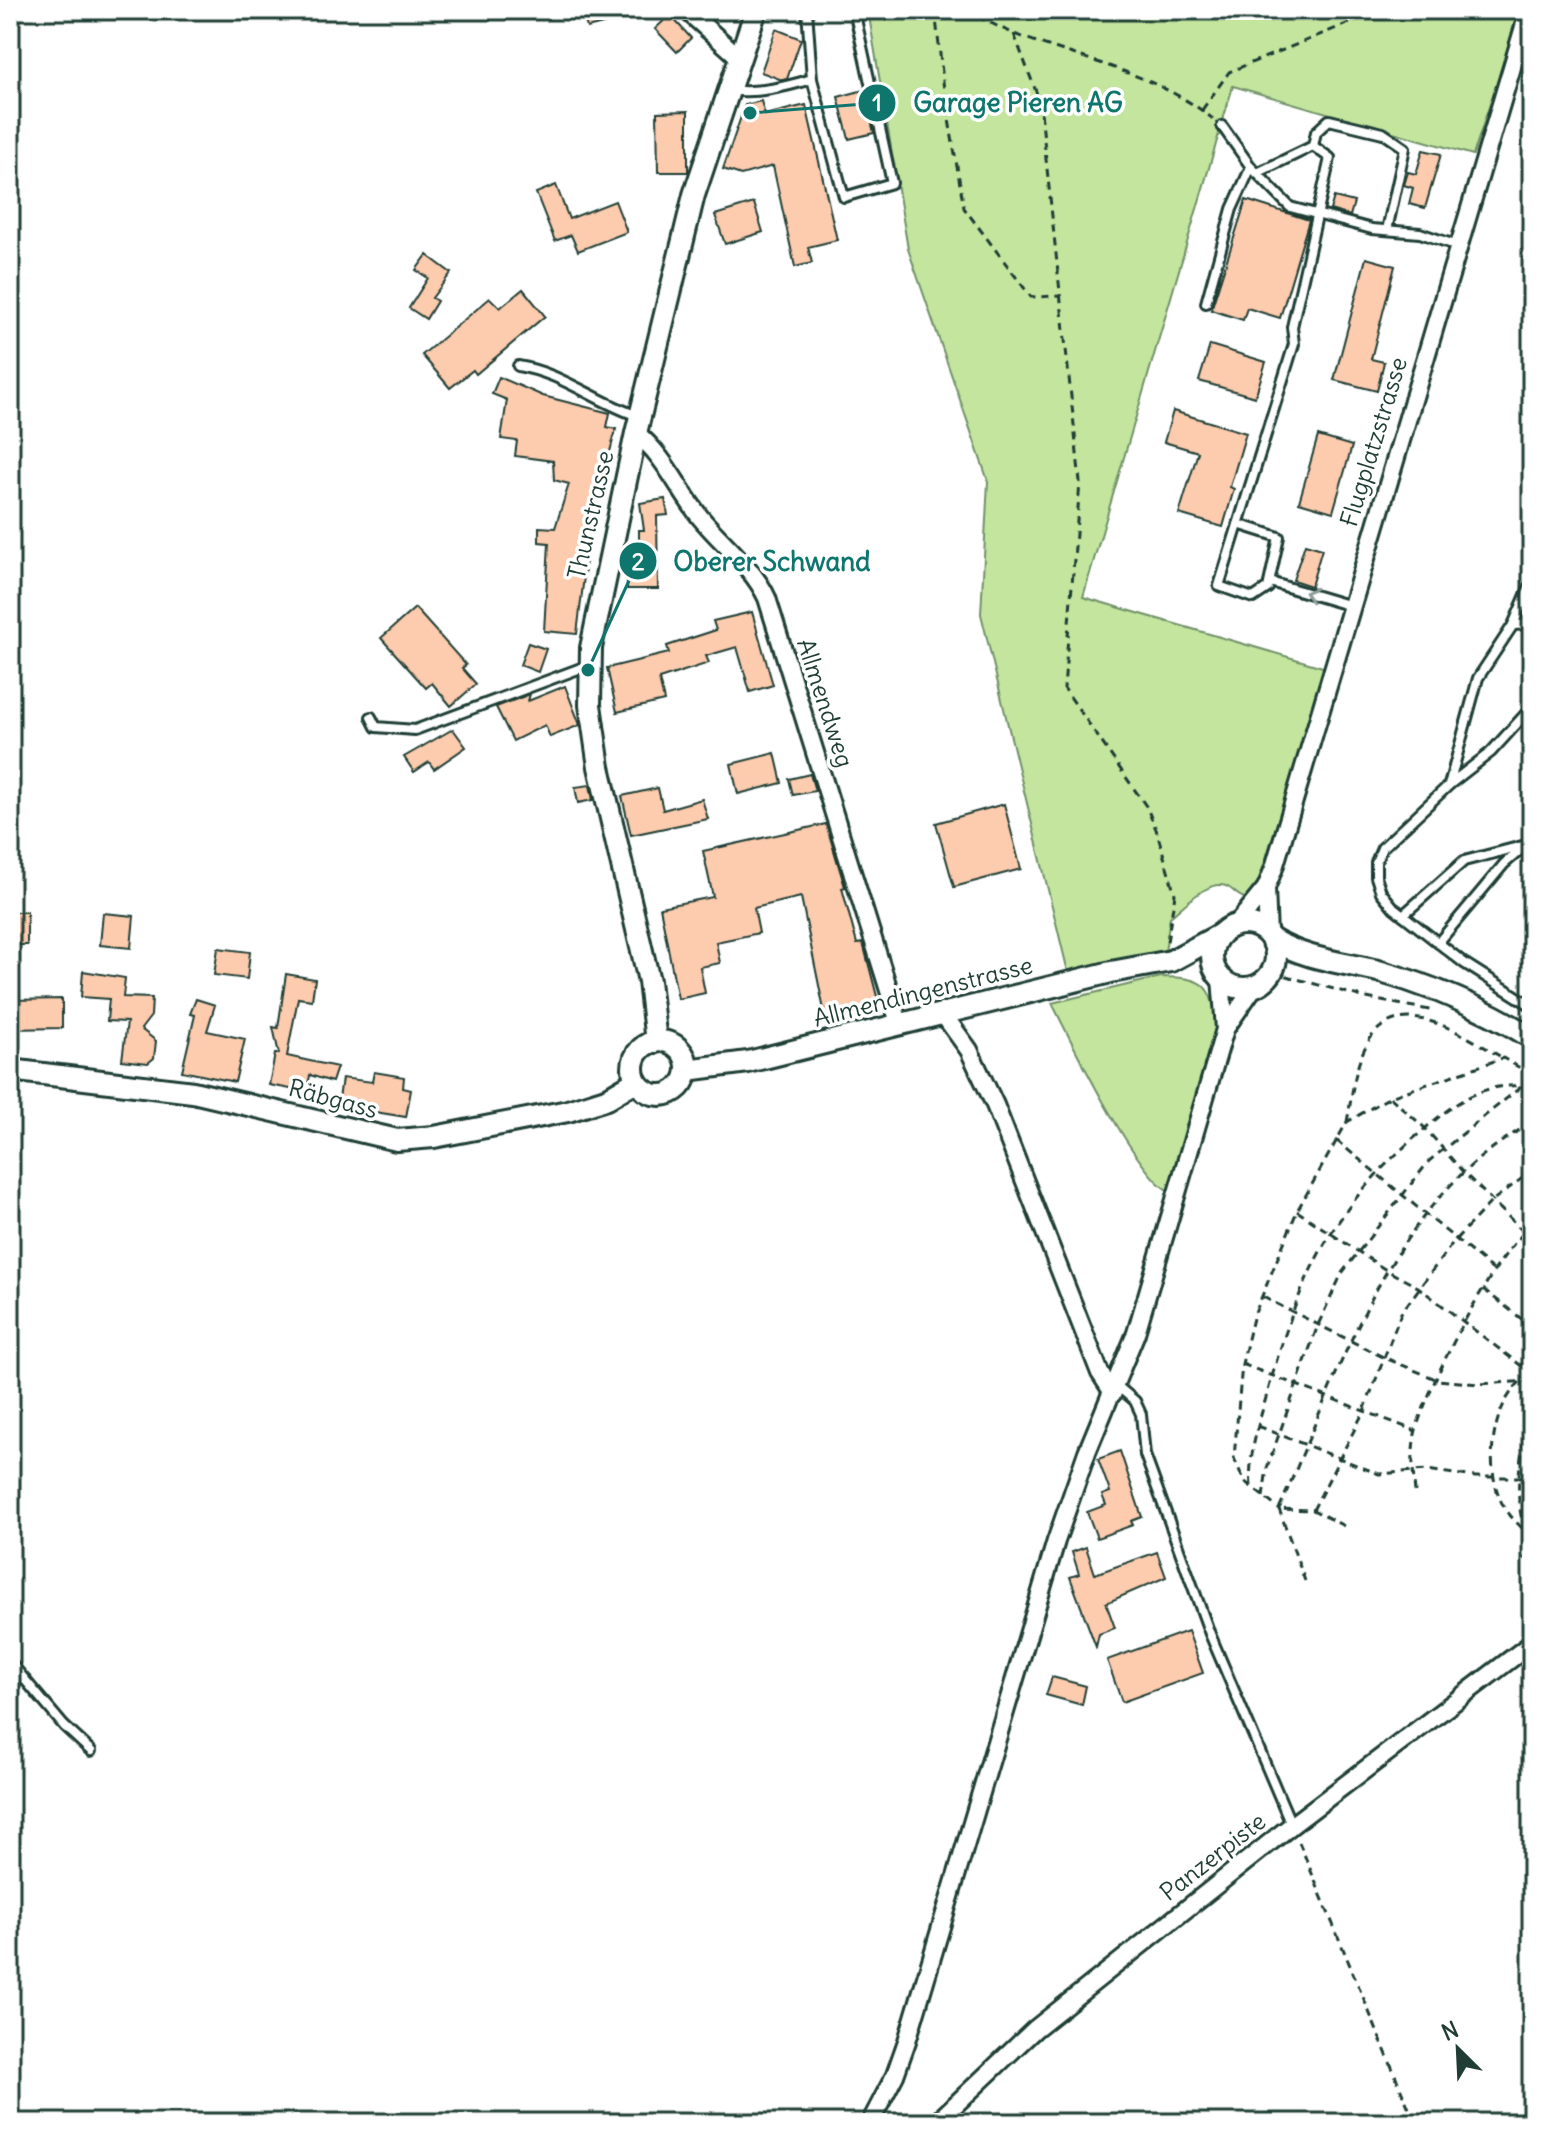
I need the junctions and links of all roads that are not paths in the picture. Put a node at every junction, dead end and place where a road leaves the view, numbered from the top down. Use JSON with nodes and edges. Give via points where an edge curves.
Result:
{"nodes":[{"id":1,"x":686,"y":10,"type":"edge"},
{"id":2,"x":756,"y":10,"type":"edge"},
{"id":3,"x":807,"y":10,"type":"edge"},
{"id":4,"x":854,"y":10,"type":"edge"},
{"id":5,"x":1529,"y":10,"type":"edge"},
{"id":6,"x":740,"y":58,"type":"junction"},
{"id":7,"x":812,"y":79,"type":"junction"},
{"id":8,"x":728,"y":89,"type":"junction"},
{"id":9,"x":1222,"y":126,"type":"road end"},
{"id":10,"x":1313,"y":146,"type":"junction"},
{"id":11,"x":1254,"y":170,"type":"junction"},
{"id":12,"x":1318,"y":215,"type":"junction"},
{"id":13,"x":1387,"y":230,"type":"junction"},
{"id":14,"x":1458,"y":246,"type":"junction"},
{"id":15,"x":1206,"y":303,"type":"dead end"},
{"id":16,"x":518,"y":366,"type":"dead end"},
{"id":17,"x":638,"y":425,"type":"junction"},
{"id":18,"x":1238,"y":524,"type":"junction"},
{"id":19,"x":1532,"y":581,"type":"edge"},
{"id":20,"x":1270,"y":582,"type":"junction"},
{"id":21,"x":1351,"y":606,"type":"junction"},
{"id":22,"x":1532,"y":624,"type":"edge"},
{"id":23,"x":1513,"y":625,"type":"junction"},
{"id":24,"x":589,"y":665,"type":"junction"},
{"id":25,"x":1532,"y":707,"type":"edge"},
{"id":26,"x":371,"y":717,"type":"dead end"},
{"id":27,"x":1449,"y":785,"type":"junction"},
{"id":28,"x":1529,"y":842,"type":"edge"},
{"id":29,"x":1266,"y":888,"type":"junction"},
{"id":30,"x":1403,"y":915,"type":"junction"},
{"id":31,"x":1227,"y":930,"type":"junction"},
{"id":32,"x":1269,"y":937,"type":"junction"},
{"id":33,"x":1438,"y":943,"type":"junction"},
{"id":34,"x":1315,"y":959,"type":"junction"},
{"id":35,"x":1171,"y":961,"type":"junction"},
{"id":36,"x":1272,"y":972,"type":"junction"},
{"id":37,"x":1218,"y":974,"type":"junction"},
{"id":38,"x":1254,"y":987,"type":"junction"},
{"id":39,"x":1532,"y":1006,"type":"edge"},
{"id":40,"x":943,"y":1014,"type":"junction"},
{"id":41,"x":900,"y":1026,"type":"junction"},
{"id":42,"x":1225,"y":1029,"type":"junction"},
{"id":43,"x":1532,"y":1038,"type":"edge"},
{"id":44,"x":656,"y":1042,"type":"junction"},
{"id":45,"x":10,"y":1070,"type":"edge"},
{"id":46,"x":687,"y":1070,"type":"junction"},
{"id":47,"x":636,"y":1081,"type":"junction"},
{"id":48,"x":1115,"y":1389,"type":"junction"},
{"id":49,"x":1532,"y":1643,"type":"edge"},
{"id":50,"x":10,"y":1662,"type":"edge"},
{"id":51,"x":91,"y":1751,"type":"dead end"},
{"id":52,"x":1292,"y":1825,"type":"junction"},
{"id":53,"x":870,"y":2123,"type":"edge"},
{"id":54,"x":936,"y":2123,"type":"edge"}],
"edges":[{"from":1,"to":6,"type":"street"},
{"from":2,"to":6,"type":"street","name":"Thunstrasse"},
{"from":3,"to":7,"type":"lane"},
{"from":4,"to":7,"type":"lane","via":[[892,183],[844,197]]},
{"from":5,"to":14,"type":"street","name":"Flugplatzstrasse"},
{"from":6,"to":8,"type":"street","name":"Thunstrasse"},
{"from":7,"to":8,"type":"lane","via":[[784,88]]},
{"from":8,"to":17,"type":"street","name":"Thunstrasse","via":[[694,195]]},
{"from":9,"to":11,"type":"lane"},
{"from":10,"to":11,"type":"lane"},
{"from":10,"to":12,"type":"lane","via":[[1330,158]]},
{"from":10,"to":13,"type":"lane","via":[[1316,132],[1329,120],[1383,133],[1405,148]]},
{"from":11,"to":12,"type":"lane","via":[[1290,207]]},
{"from":11,"to":15,"type":"lane","via":[[1232,209]]},
{"from":12,"to":13,"type":"lane"},
{"from":12,"to":18,"type":"lane","via":[[1292,327],[1294,344]]},
{"from":13,"to":14,"type":"lane","via":[[1420,233]]},
{"from":14,"to":21,"type":"street","name":"Flugplatzstrasse"},
{"from":16,"to":17,"type":"lane","via":[[552,374]]},
{"from":17,"to":24,"type":"street","name":"Thunstrasse"},
{"from":17,"to":41,"type":"street","name":"Allmendweg","via":[[767,598]]},
{"from":18,"to":20,"type":"lane","via":[[1279,537]]},
{"from":18,"to":20,"type":"lane","via":[[1219,586],[1253,598]]},
{"from":19,"to":23,"type":"lane"},
{"from":21,"to":20,"type":"lane","one_way":true},
{"from":21,"to":29,"type":"street","name":"Flugplatzstrasse"},
{"from":22,"to":23,"type":"lane"},
{"from":23,"to":27,"type":"lane","via":[[1478,678]]},
{"from":24,"to":26,"type":"lane","via":[[415,730],[376,727]]},
{"from":24,"to":44,"type":"street","name":"Thunstrasse","via":[[599,767],[649,981]]},
{"from":25,"to":27,"type":"lane","via":[[1491,752]]},
{"from":27,"to":30,"type":"lane","via":[[1382,848],[1376,862],[1381,892]]},
{"from":28,"to":30,"type":"lane","via":[[1464,861]]},
{"from":28,"to":33,"type":"lane"},
{"from":29,"to":31,"type":"street","name":"Flugplatzstrasse"},
{"from":29,"to":32,"type":"street","name":"Flugplatzstrasse"},
{"from":30,"to":33,"type":"lane"},
{"from":31,"to":32,"type":"street","via":[[1252,925]]},
{"from":31,"to":35,"type":"street","name":"Allmendingenstrasse"},
{"from":31,"to":37,"type":"street","via":[[1212,956]]},
{"from":32,"to":34,"type":"street"},
{"from":32,"to":36,"type":"street","via":[[1276,954]]},
{"from":33,"to":39,"type":"lane"},
{"from":34,"to":36,"type":"street"},
{"from":34,"to":43,"type":"street","via":[[1378,971],[1447,994]]},
{"from":35,"to":37,"type":"street","name":"Allmendingenstrasse"},
{"from":35,"to":40,"type":"street","name":"Allmendingenstrasse"},
{"from":36,"to":38,"type":"street"},
{"from":37,"to":38,"type":"street","via":[[1237,987]]},
{"from":37,"to":42,"type":"street"},
{"from":38,"to":42,"type":"street"},
{"from":40,"to":41,"type":"street","name":"Allmendingenstrasse"},
{"from":40,"to":48,"type":"street","via":[[981,1073],[1100,1373]]},
{"from":41,"to":46,"type":"street","name":"Allmendingenstrasse","via":[[725,1067]]},
{"from":42,"to":48,"type":"street"},
{"from":44,"to":46,"type":"street","via":[[681,1051]]},
{"from":44,"to":47,"type":"street","via":[[636,1056]]},
{"from":45,"to":47,"type":"street","name":"Räbgass","via":[[193,1092],[397,1140],[568,1111],[606,1099]]},
{"from":46,"to":47,"type":"street","via":[[681,1085],[667,1094],[649,1093]]},
{"from":48,"to":52,"type":"lane","via":[[1133,1398],[1141,1414],[1145,1455],[1204,1619]]},
{"from":48,"to":53,"type":"street","via":[[1071,1496],[907,2041]]},
{"from":49,"to":52,"type":"street","name":"Panzerpiste"},
{"from":50,"to":51,"type":"lane"},
{"from":52,"to":54,"type":"street","name":"Panzerpiste","via":[[1035,2029]]}]}
